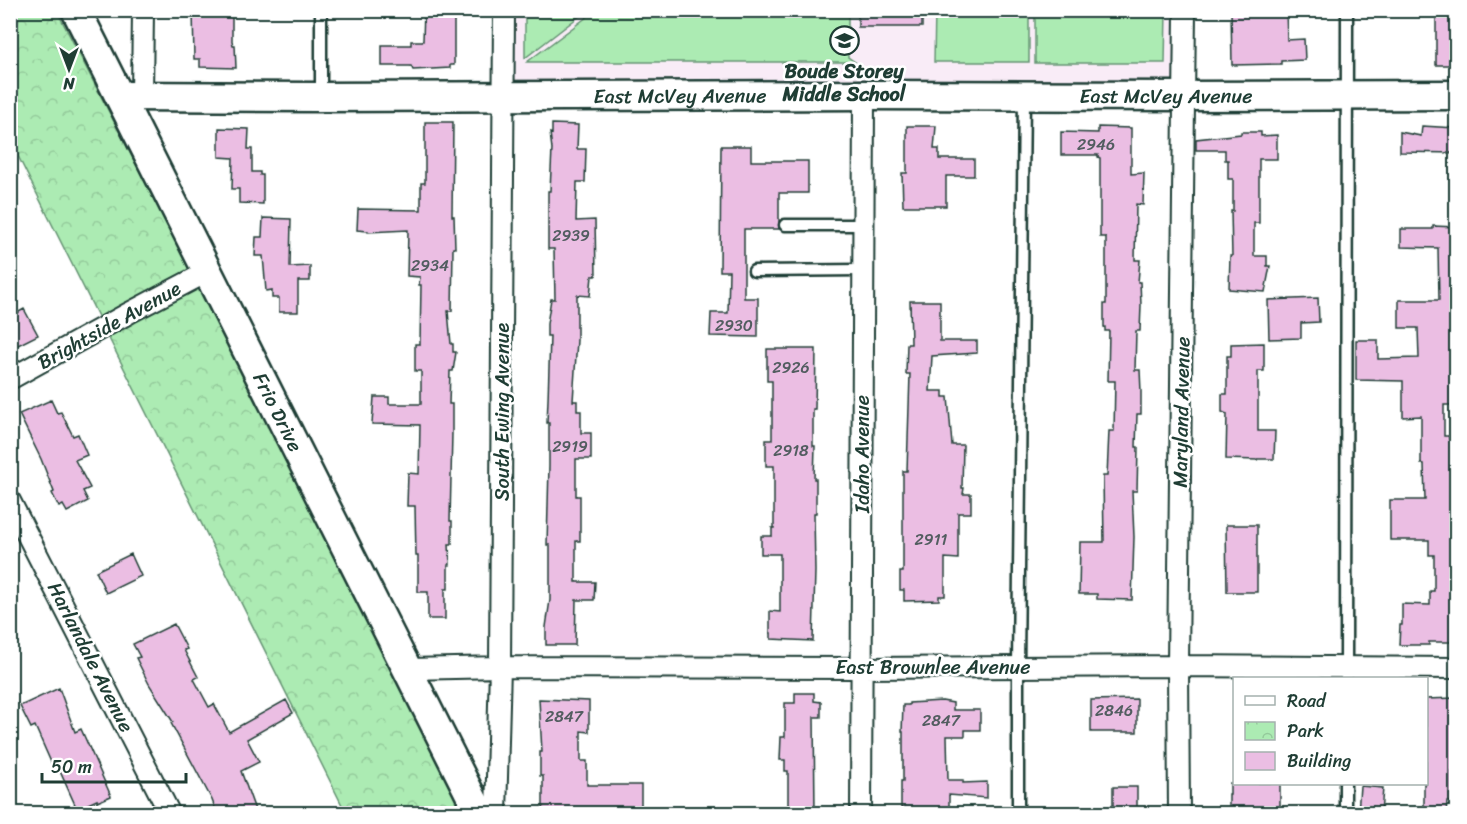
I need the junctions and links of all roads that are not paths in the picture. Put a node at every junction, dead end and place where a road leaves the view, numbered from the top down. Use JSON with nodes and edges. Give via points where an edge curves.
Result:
{"nodes":[{"id":1,"x":76,"y":10,"type":"edge"},
{"id":2,"x":143,"y":10,"type":"edge"},
{"id":3,"x":321,"y":10,"type":"edge"},
{"id":4,"x":504,"y":10,"type":"edge"},
{"id":5,"x":1185,"y":10,"type":"edge"},
{"id":6,"x":1347,"y":10,"type":"edge"},
{"id":7,"x":864,"y":95,"type":"junction"},
{"id":8,"x":1024,"y":95,"type":"junction"},
{"id":9,"x":1347,"y":95,"type":"junction"},
{"id":10,"x":1456,"y":95,"type":"edge"},
{"id":11,"x":131,"y":96,"type":"junction"},
{"id":12,"x":1185,"y":96,"type":"junction"},
{"id":13,"x":321,"y":97,"type":"junction"},
{"id":14,"x":503,"y":97,"type":"junction"},
{"id":15,"x":785,"y":225,"type":"dead end"},
{"id":16,"x":863,"y":225,"type":"junction"},
{"id":17,"x":862,"y":270,"type":"junction"},
{"id":18,"x":754,"y":271,"type":"dead end"},
{"id":19,"x":207,"y":272,"type":"junction"},
{"id":20,"x":10,"y":379,"type":"edge"},
{"id":21,"x":10,"y":501,"type":"edge"},
{"id":22,"x":1018,"y":666,"type":"junction"},
{"id":23,"x":1178,"y":666,"type":"junction"},
{"id":24,"x":500,"y":668,"type":"junction"},
{"id":25,"x":861,"y":668,"type":"junction"},
{"id":26,"x":1456,"y":668,"type":"edge"},
{"id":27,"x":409,"y":669,"type":"junction"},
{"id":28,"x":1346,"y":673,"type":"edge"},
{"id":29,"x":1345,"y":785,"type":"edge"},
{"id":30,"x":170,"y":813,"type":"edge"},
{"id":31,"x":480,"y":813,"type":"edge"},
{"id":32,"x":496,"y":813,"type":"edge"},
{"id":33,"x":861,"y":813,"type":"edge"},
{"id":34,"x":1018,"y":813,"type":"edge"},
{"id":35,"x":1179,"y":813,"type":"edge"},
{"id":36,"x":1345,"y":813,"type":"edge"}],
"edges":[{"from":1,"to":11,"type":"street","name":"Frio Drive"},
{"from":2,"to":11,"type":"street"},
{"from":3,"to":13,"type":"lane"},
{"from":4,"to":14,"type":"street","name":"South Ewing Avenue"},
{"from":5,"to":12,"type":"street","name":"Maryland Avenue"},
{"from":6,"to":9,"type":"lane"},
{"from":7,"to":8,"type":"street","name":"East McVey Avenue"},
{"from":7,"to":14,"type":"street","name":"East McVey Avenue"},
{"from":7,"to":16,"type":"street","name":"Idaho Avenue"},
{"from":8,"to":12,"type":"street","name":"East McVey Avenue"},
{"from":8,"to":22,"type":"lane"},
{"from":9,"to":10,"type":"street","name":"East McVey Avenue"},
{"from":9,"to":12,"type":"street","name":"East McVey Avenue"},
{"from":9,"to":28,"type":"lane"},
{"from":11,"to":13,"type":"street","name":"East McVey Avenue"},
{"from":11,"to":19,"type":"street","name":"Frio Drive"},
{"from":12,"to":23,"type":"street","name":"Maryland Avenue"},
{"from":13,"to":14,"type":"street","name":"East McVey Avenue"},
{"from":14,"to":24,"type":"street","name":"South Ewing Avenue"},
{"from":15,"to":16,"type":"lane"},
{"from":16,"to":17,"type":"street","name":"Idaho Avenue"},
{"from":17,"to":18,"type":"lane"},
{"from":17,"to":25,"type":"street","name":"Idaho Avenue"},
{"from":19,"to":20,"type":"street","name":"Brightside Avenue"},
{"from":19,"to":27,"type":"street","name":"Frio Drive"},
{"from":21,"to":30,"type":"street","name":"Harlandale Avenue"},
{"from":22,"to":23,"type":"street","name":"East Brownlee Avenue"},
{"from":22,"to":25,"type":"street","name":"East Brownlee Avenue"},
{"from":22,"to":34,"type":"lane"},
{"from":23,"to":28,"type":"street","name":"East Brownlee Avenue"},
{"from":23,"to":35,"type":"street","name":"Maryland Avenue"},
{"from":24,"to":25,"type":"street","name":"East Brownlee Avenue"},
{"from":24,"to":27,"type":"street","name":"East Brownlee Avenue"},
{"from":24,"to":32,"type":"street","name":"South Ewing Avenue"},
{"from":25,"to":33,"type":"street","name":"Idaho Avenue"},
{"from":26,"to":28,"type":"street","name":"East Brownlee Avenue"},
{"from":27,"to":31,"type":"street","name":"Frio Drive"},
{"from":29,"to":36,"type":"lane"}]}
